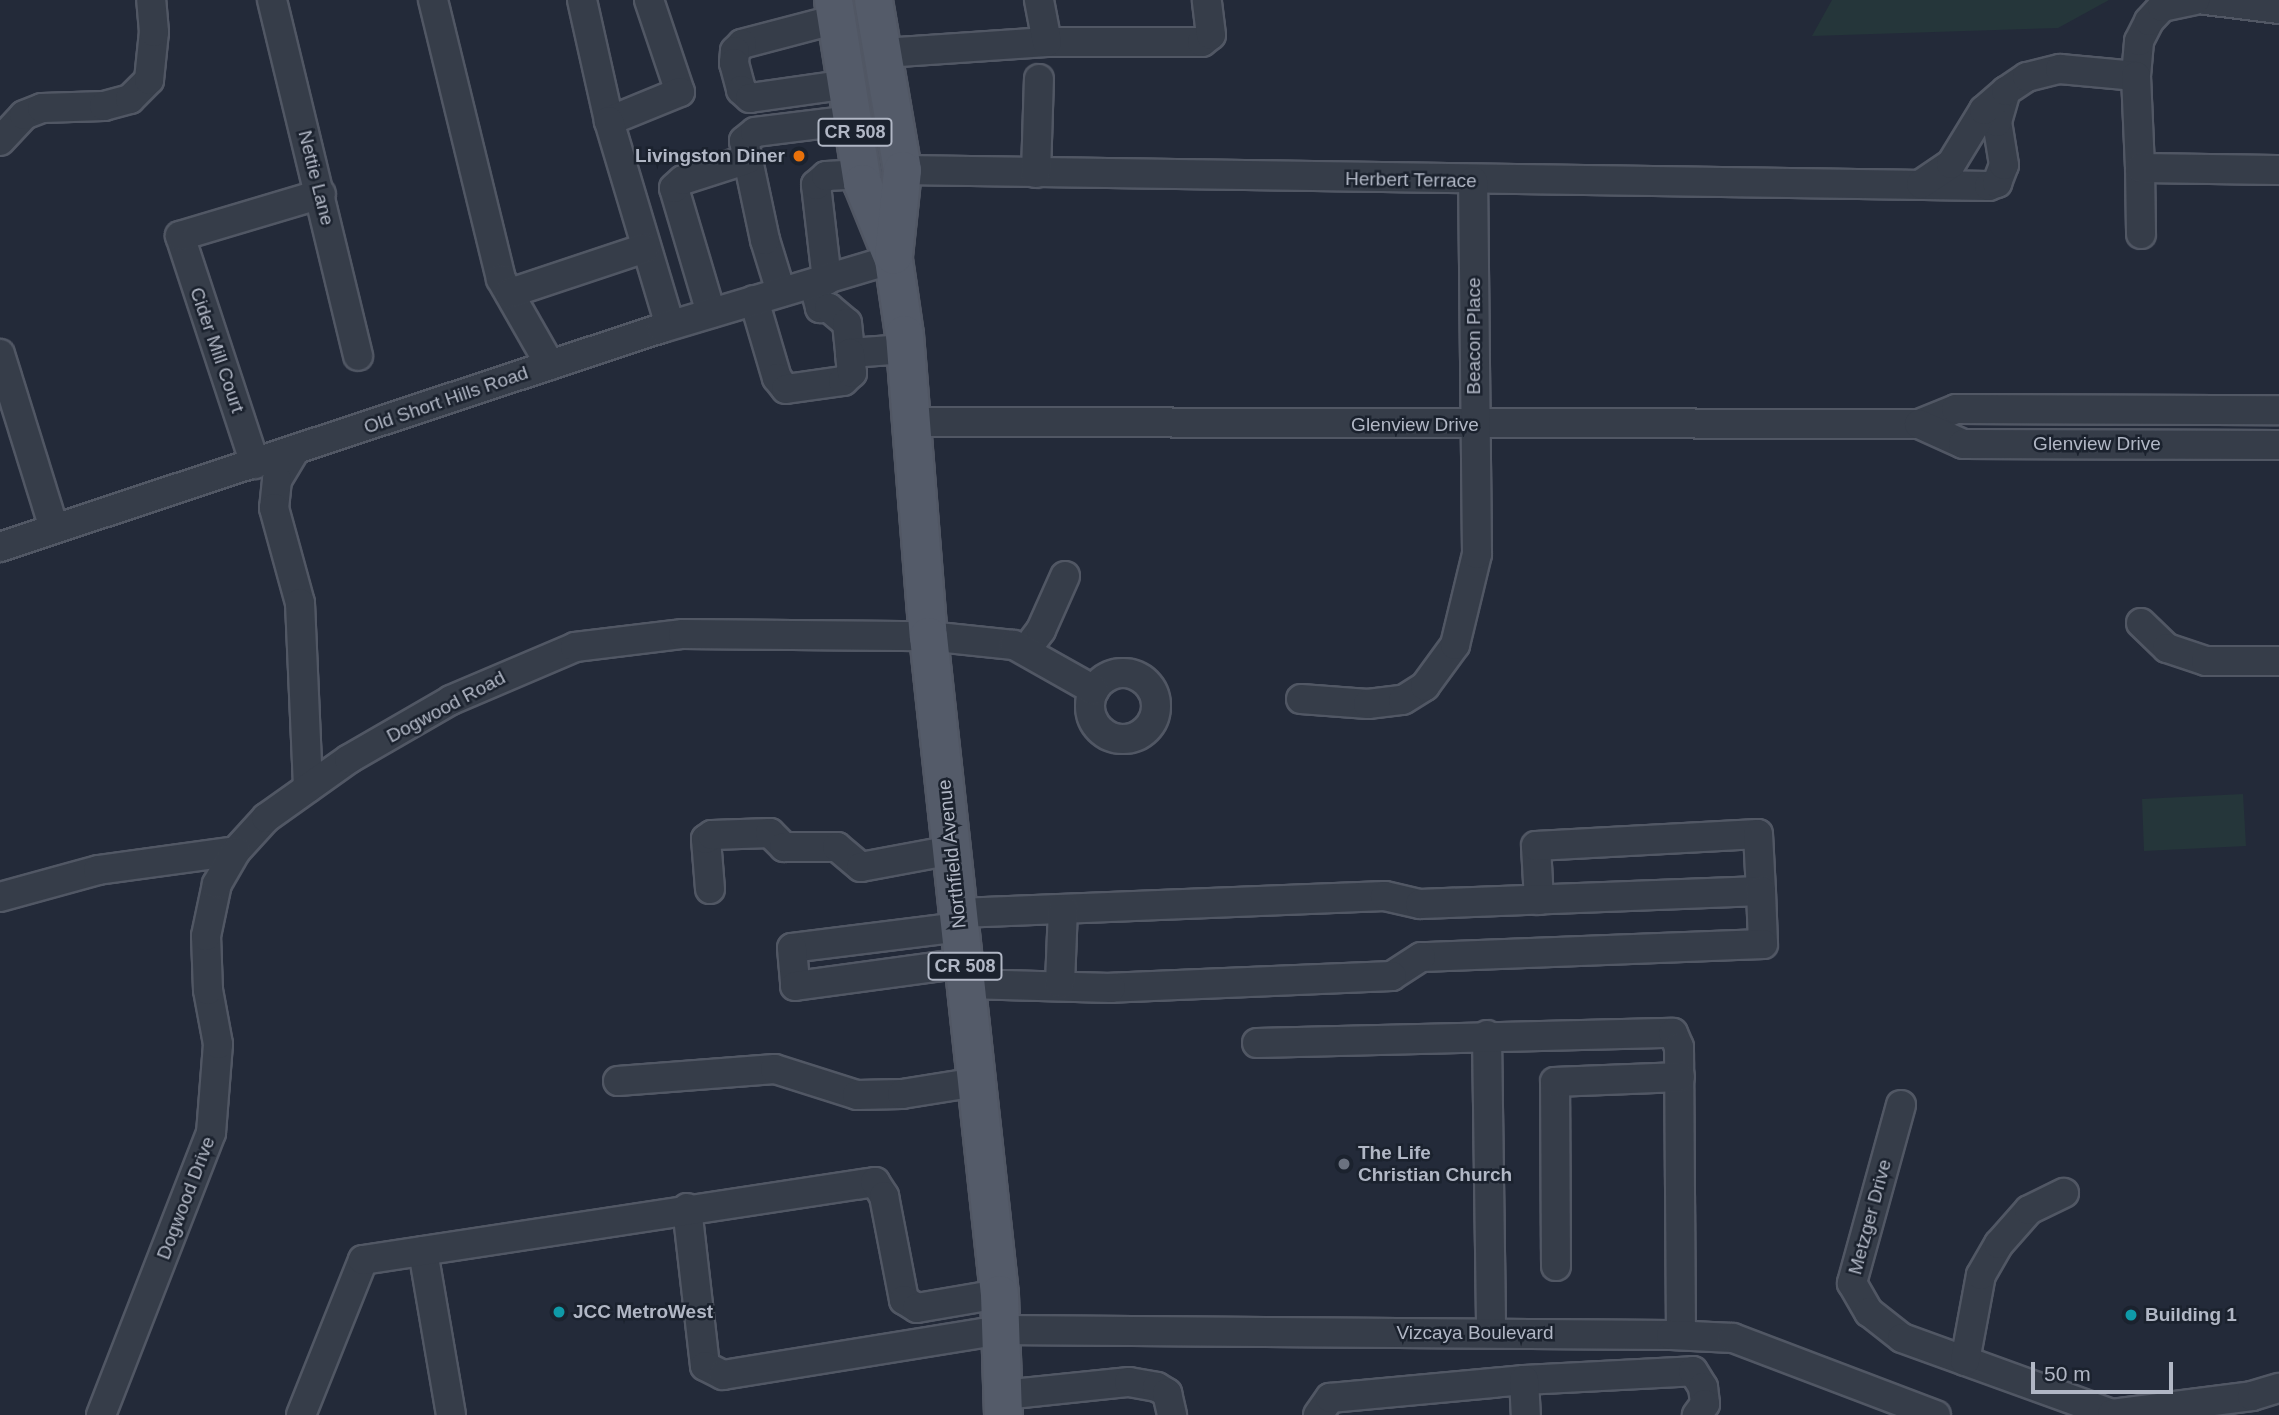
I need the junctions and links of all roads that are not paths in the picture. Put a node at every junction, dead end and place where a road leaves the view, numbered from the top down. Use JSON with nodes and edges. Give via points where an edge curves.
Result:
{"nodes":[{"id":1,"x":151,"y":0,"type":"edge"},
{"id":2,"x":272,"y":0,"type":"edge"},
{"id":3,"x":433,"y":0,"type":"edge"},
{"id":4,"x":582,"y":0,"type":"edge"},
{"id":5,"x":649,"y":0,"type":"edge"},
{"id":6,"x":873,"y":0,"type":"edge"},
{"id":7,"x":1039,"y":0,"type":"edge"},
{"id":8,"x":1207,"y":0,"type":"edge"},
{"id":9,"x":2195,"y":0,"type":"edge"},
{"id":10,"x":2206,"y":0,"type":"edge"},
{"id":11,"x":2279,"y":9,"type":"edge"},
{"id":12,"x":837,"y":22,"type":"edge"},
{"id":13,"x":1047,"y":42,"type":"junction"},
{"id":14,"x":884,"y":53,"type":"junction"},
{"id":15,"x":2136,"y":76,"type":"junction"},
{"id":16,"x":1040,"y":79,"type":"dead end"},
{"id":17,"x":848,"y":84,"type":"junction"},
{"id":18,"x":2006,"y":91,"type":"junction"},
{"id":19,"x":853,"y":120,"type":"junction"},
{"id":20,"x":610,"y":121,"type":"junction"},
{"id":21,"x":0,"y":141,"type":"edge"},
{"id":22,"x":748,"y":159,"type":"junction"},
{"id":23,"x":2140,"y":168,"type":"junction"},
{"id":24,"x":902,"y":170,"type":"junction"},
{"id":25,"x":2279,"y":170,"type":"edge"},
{"id":26,"x":1036,"y":173,"type":"junction"},
{"id":27,"x":861,"y":174,"type":"junction"},
{"id":28,"x":1473,"y":181,"type":"junction"},
{"id":29,"x":1921,"y":184,"type":"junction"},
{"id":30,"x":321,"y":194,"type":"junction"},
{"id":31,"x":2141,"y":234,"type":"dead end"},
{"id":32,"x":645,"y":248,"type":"junction"},
{"id":33,"x":892,"y":259,"type":"junction"},
{"id":34,"x":821,"y":283,"type":"junction"},
{"id":35,"x":781,"y":292,"type":"junction"},
{"id":36,"x":510,"y":293,"type":"junction"},
{"id":37,"x":754,"y":300,"type":"junction"},
{"id":38,"x":711,"y":313,"type":"junction"},
{"id":39,"x":670,"y":325,"type":"junction"},
{"id":40,"x":905,"y":341,"type":"junction"},
{"id":41,"x":850,"y":353,"type":"junction"},
{"id":42,"x":0,"y":354,"type":"edge"},
{"id":43,"x":358,"y":356,"type":"dead end"},
{"id":44,"x":550,"y":365,"type":"junction"},
{"id":45,"x":5,"y":391,"type":"edge"},
{"id":46,"x":2176,"y":410,"type":"junction"},
{"id":47,"x":2279,"y":410,"type":"edge"},
{"id":48,"x":911,"y":422,"type":"junction"},
{"id":49,"x":1919,"y":424,"type":"junction"},
{"id":50,"x":1475,"y":426,"type":"junction"},
{"id":51,"x":2177,"y":444,"type":"junction"},
{"id":52,"x":2279,"y":445,"type":"edge"},
{"id":53,"x":294,"y":452,"type":"junction"},
{"id":54,"x":256,"y":464,"type":"junction"},
{"id":55,"x":54,"y":528,"type":"junction"},
{"id":56,"x":0,"y":547,"type":"edge"},
{"id":57,"x":1065,"y":576,"type":"dead end"},
{"id":58,"x":2141,"y":623,"type":"dead end"},
{"id":59,"x":928,"y":636,"type":"junction"},
{"id":60,"x":1026,"y":650,"type":"junction"},
{"id":61,"x":2279,"y":661,"type":"edge"},
{"id":62,"x":1094,"y":690,"type":"dead end"},
{"id":63,"x":1301,"y":699,"type":"dead end"},
{"id":64,"x":308,"y":788,"type":"junction"},
{"id":65,"x":952,"y":850,"type":"junction"},
{"id":66,"x":236,"y":851,"type":"junction"},
{"id":67,"x":710,"y":889,"type":"dead end"},
{"id":68,"x":1762,"y":891,"type":"junction"},
{"id":69,"x":0,"y":897,"type":"edge"},
{"id":70,"x":1539,"y":900,"type":"junction"},
{"id":71,"x":1063,"y":909,"type":"junction"},
{"id":72,"x":959,"y":920,"type":"junction"},
{"id":73,"x":966,"y":974,"type":"junction"},
{"id":74,"x":1060,"y":983,"type":"junction"},
{"id":75,"x":1488,"y":1035,"type":"junction"},
{"id":76,"x":1257,"y":1043,"type":"dead end"},
{"id":77,"x":1680,"y":1077,"type":"junction"},
{"id":78,"x":618,"y":1081,"type":"dead end"},
{"id":79,"x":977,"y":1082,"type":"junction"},
{"id":80,"x":1900,"y":1105,"type":"dead end"},
{"id":81,"x":2064,"y":1193,"type":"dead end"},
{"id":82,"x":687,"y":1208,"type":"junction"},
{"id":83,"x":423,"y":1251,"type":"junction"},
{"id":84,"x":1556,"y":1266,"type":"dead end"},
{"id":85,"x":1000,"y":1312,"type":"junction"},
{"id":86,"x":1492,"y":1333,"type":"junction"},
{"id":87,"x":1681,"y":1335,"type":"junction"},
{"id":88,"x":1965,"y":1361,"type":"junction"},
{"id":89,"x":1524,"y":1380,"type":"junction"},
{"id":90,"x":2279,"y":1388,"type":"edge"},
{"id":91,"x":1003,"y":1405,"type":"edge"},
{"id":92,"x":101,"y":1415,"type":"edge"},
{"id":93,"x":301,"y":1415,"type":"edge"},
{"id":94,"x":451,"y":1415,"type":"edge"},
{"id":95,"x":1172,"y":1415,"type":"edge"},
{"id":96,"x":1318,"y":1415,"type":"edge"},
{"id":97,"x":1526,"y":1415,"type":"edge"},
{"id":98,"x":1697,"y":1415,"type":"edge"},
{"id":99,"x":1936,"y":1415,"type":"edge"}],
"edges":[{"from":1,"to":21,"type":"street","via":[[154,32],[149,80],[130,99],[104,106],[42,108],[24,115]]},
{"from":2,"to":30,"type":"street","name":"Nettie Lane"},
{"from":3,"to":36,"type":"street","via":[[501,279]]},
{"from":4,"to":20,"type":"street"},
{"from":5,"to":20,"type":"street","via":[[680,92]]},
{"from":6,"to":14,"type":"main road","number":"CR 508"},
{"from":7,"to":13,"type":"street"},
{"from":8,"to":13,"type":"street","via":[[1211,35],[1202,42]]},
{"from":9,"to":15,"type":"street","via":[[2162,7],[2149,21],[2139,41]]},
{"from":10,"to":11,"type":"street"},
{"from":12,"to":17,"type":"main road","number":"CR 508"},
{"from":12,"to":17,"type":"street","via":[[742,44],[735,51],[734,63],[741,90],[750,97]]},
{"from":12,"to":24,"type":"main road","via":[[859,59],[876,162]]},
{"from":13,"to":14,"type":"street"},
{"from":14,"to":24,"type":"main road","number":"CR 508"},
{"from":15,"to":18,"type":"street","via":[[2060,69],[2026,77]]},
{"from":15,"to":23,"type":"street"},
{"from":16,"to":26,"type":"street"},
{"from":17,"to":19,"type":"main road","number":"CR 508"},
{"from":18,"to":29,"type":"street","via":[[1984,110],[1951,164]]},
{"from":18,"to":29,"type":"street","name":"Herbert Terrace","via":[[1997,122],[2004,165],[1997,183],[1989,187]]},
{"from":19,"to":22,"type":"street","via":[[755,132],[744,141]]},
{"from":19,"to":27,"type":"main road","number":"CR 508"},
{"from":20,"to":32,"type":"street"},
{"from":22,"to":35,"type":"street"},
{"from":22,"to":38,"type":"street","via":[[682,180],[674,188]]},
{"from":23,"to":25,"type":"street"},
{"from":23,"to":31,"type":"street"},
{"from":24,"to":26,"type":"street","name":"Herbert Terrace"},
{"from":24,"to":33,"type":"main road","number":"CR 508"},
{"from":26,"to":28,"type":"street","name":"Herbert Terrace"},
{"from":27,"to":33,"type":"main road","number":"CR 508"},
{"from":27,"to":34,"type":"street","via":[[826,176],[816,185]]},
{"from":28,"to":29,"type":"street","name":"Herbert Terrace"},
{"from":28,"to":50,"type":"street","name":"Beacon Place"},
{"from":30,"to":43,"type":"street","name":"Nettie Lane"},
{"from":30,"to":54,"type":"street","name":"Cider Mill Court","via":[[180,236]]},
{"from":32,"to":36,"type":"street"},
{"from":32,"to":39,"type":"street"},
{"from":33,"to":34,"type":"street","name":"Old Short Hills Road"},
{"from":33,"to":40,"type":"main road","number":"CR 508"},
{"from":34,"to":35,"type":"street","name":"Old Short Hills Road"},
{"from":34,"to":41,"type":"street","via":[[820,308],[829,308],[847,323]]},
{"from":35,"to":37,"type":"street","name":"Old Short Hills Road"},
{"from":36,"to":44,"type":"street"},
{"from":37,"to":38,"type":"street","name":"Old Short Hills Road"},
{"from":37,"to":41,"type":"street","via":[[778,378],[786,389],[843,381],[852,373]]},
{"from":38,"to":39,"type":"street","name":"Old Short Hills Road"},
{"from":39,"to":44,"type":"street","name":"Old Short Hills Road"},
{"from":40,"to":41,"type":"street"},
{"from":40,"to":48,"type":"main road","name":"Northfield Avenue","number":"CR 508"},
{"from":42,"to":45,"type":"street"},
{"from":44,"to":53,"type":"street","name":"Old Short Hills Road"},
{"from":45,"to":55,"type":"street"},
{"from":46,"to":47,"type":"street","name":"Glenview Drive"},
{"from":46,"to":49,"type":"street","name":"Glenview Drive","via":[[1956,409]]},
{"from":46,"to":51,"type":"street"},
{"from":48,"to":50,"type":"street","name":"Glenview Drive"},
{"from":48,"to":59,"type":"main road","name":"Northfield Avenue","number":"CR 508"},
{"from":49,"to":50,"type":"street","name":"Glenview Drive"},
{"from":49,"to":51,"type":"street","name":"Glenview Drive","via":[[1963,444]]},
{"from":50,"to":63,"type":"street","name":"Beacon Place","via":[[1477,554],[1455,645],[1425,686],[1403,700],[1368,704]]},
{"from":51,"to":52,"type":"street","name":"Glenview Drive"},
{"from":53,"to":54,"type":"street","name":"Old Short Hills Road"},
{"from":53,"to":64,"type":"street","via":[[277,480],[274,508],[300,603]]},
{"from":54,"to":55,"type":"street","name":"Old Short Hills Road"},
{"from":55,"to":56,"type":"street","name":"Old Short Hills Road"},
{"from":57,"to":60,"type":"street","via":[[1041,630]]},
{"from":58,"to":61,"type":"street","via":[[2167,648],[2206,661]]},
{"from":59,"to":60,"type":"street","name":"Dogwood Road"},
{"from":59,"to":64,"type":"street","name":"Dogwood Road","via":[[683,634],[575,647],[451,701]]},
{"from":59,"to":65,"type":"main road","name":"Northfield Avenue","number":"CR 508"},
{"from":60,"to":62,"type":"street","name":"Dogwood Road"},
{"from":64,"to":66,"type":"street","name":"Dogwood Road","via":[[266,818]]},
{"from":65,"to":67,"type":"street","via":[[862,867],[837,847],[784,847],[770,834],[712,835],[706,839]]},
{"from":65,"to":72,"type":"main road","name":"Northfield Avenue","number":"CR 508"},
{"from":66,"to":69,"type":"street","via":[[98,870]]},
{"from":66,"to":92,"type":"street","name":"Dogwood Drive","via":[[217,884],[206,936],[208,990],[218,1044],[211,1133]]},
{"from":68,"to":70,"type":"street"},
{"from":68,"to":70,"type":"street","via":[[1758,834],[1536,846]]},
{"from":68,"to":74,"type":"street","via":[[1763,944],[1421,957],[1392,975],[1111,988]]},
{"from":70,"to":71,"type":"street","via":[[1420,904],[1385,895]]},
{"from":71,"to":72,"type":"street"},
{"from":71,"to":74,"type":"street"},
{"from":72,"to":73,"type":"main road","name":"Northfield Avenue","number":"CR 508"},
{"from":72,"to":73,"type":"street","via":[[792,948],[796,986]]},
{"from":73,"to":74,"type":"street"},
{"from":73,"to":79,"type":"main road","name":"Northfield Avenue","number":"CR 508"},
{"from":75,"to":76,"type":"street"},
{"from":75,"to":77,"type":"street","via":[[1673,1033],[1679,1047]]},
{"from":75,"to":86,"type":"street"},
{"from":77,"to":84,"type":"street","via":[[1555,1082]]},
{"from":77,"to":87,"type":"street"},
{"from":78,"to":79,"type":"street","via":[[775,1069],[857,1095],[902,1094]]},
{"from":79,"to":85,"type":"main road","name":"Northfield Avenue","number":"CR 508"},
{"from":80,"to":88,"type":"street","name":"Metzger Drive","via":[[1852,1283],[1868,1312],[1902,1338]]},
{"from":81,"to":88,"type":"street","via":[[2029,1210],[1999,1244],[1982,1275]]},
{"from":82,"to":83,"type":"street"},
{"from":82,"to":85,"type":"street","via":[[875,1182],[884,1196],[904,1300],[916,1308]]},
{"from":82,"to":85,"type":"street","via":[[705,1366],[711,1372],[723,1375],[880,1351]]},
{"from":83,"to":93,"type":"street","via":[[363,1260]]},
{"from":83,"to":94,"type":"street"},
{"from":85,"to":86,"type":"street","name":"Vizcaya Boulevard"},
{"from":85,"to":91,"type":"main road","name":"Northfield Avenue","number":"CR 508"},
{"from":86,"to":87,"type":"street","name":"Vizcaya Boulevard"},
{"from":87,"to":99,"type":"street","name":"Vizcaya Boulevard","via":[[1744,1342]]},
{"from":88,"to":90,"type":"street","name":"Metzger Drive","via":[[2112,1414],[2252,1396]]},
{"from":89,"to":96,"type":"street","via":[[1330,1398]]},
{"from":89,"to":97,"type":"street"},
{"from":89,"to":98,"type":"street","via":[[1693,1371],[1703,1387],[1705,1404]]},
{"from":91,"to":95,"type":"street","via":[[1129,1382],[1167,1393]]}]}
